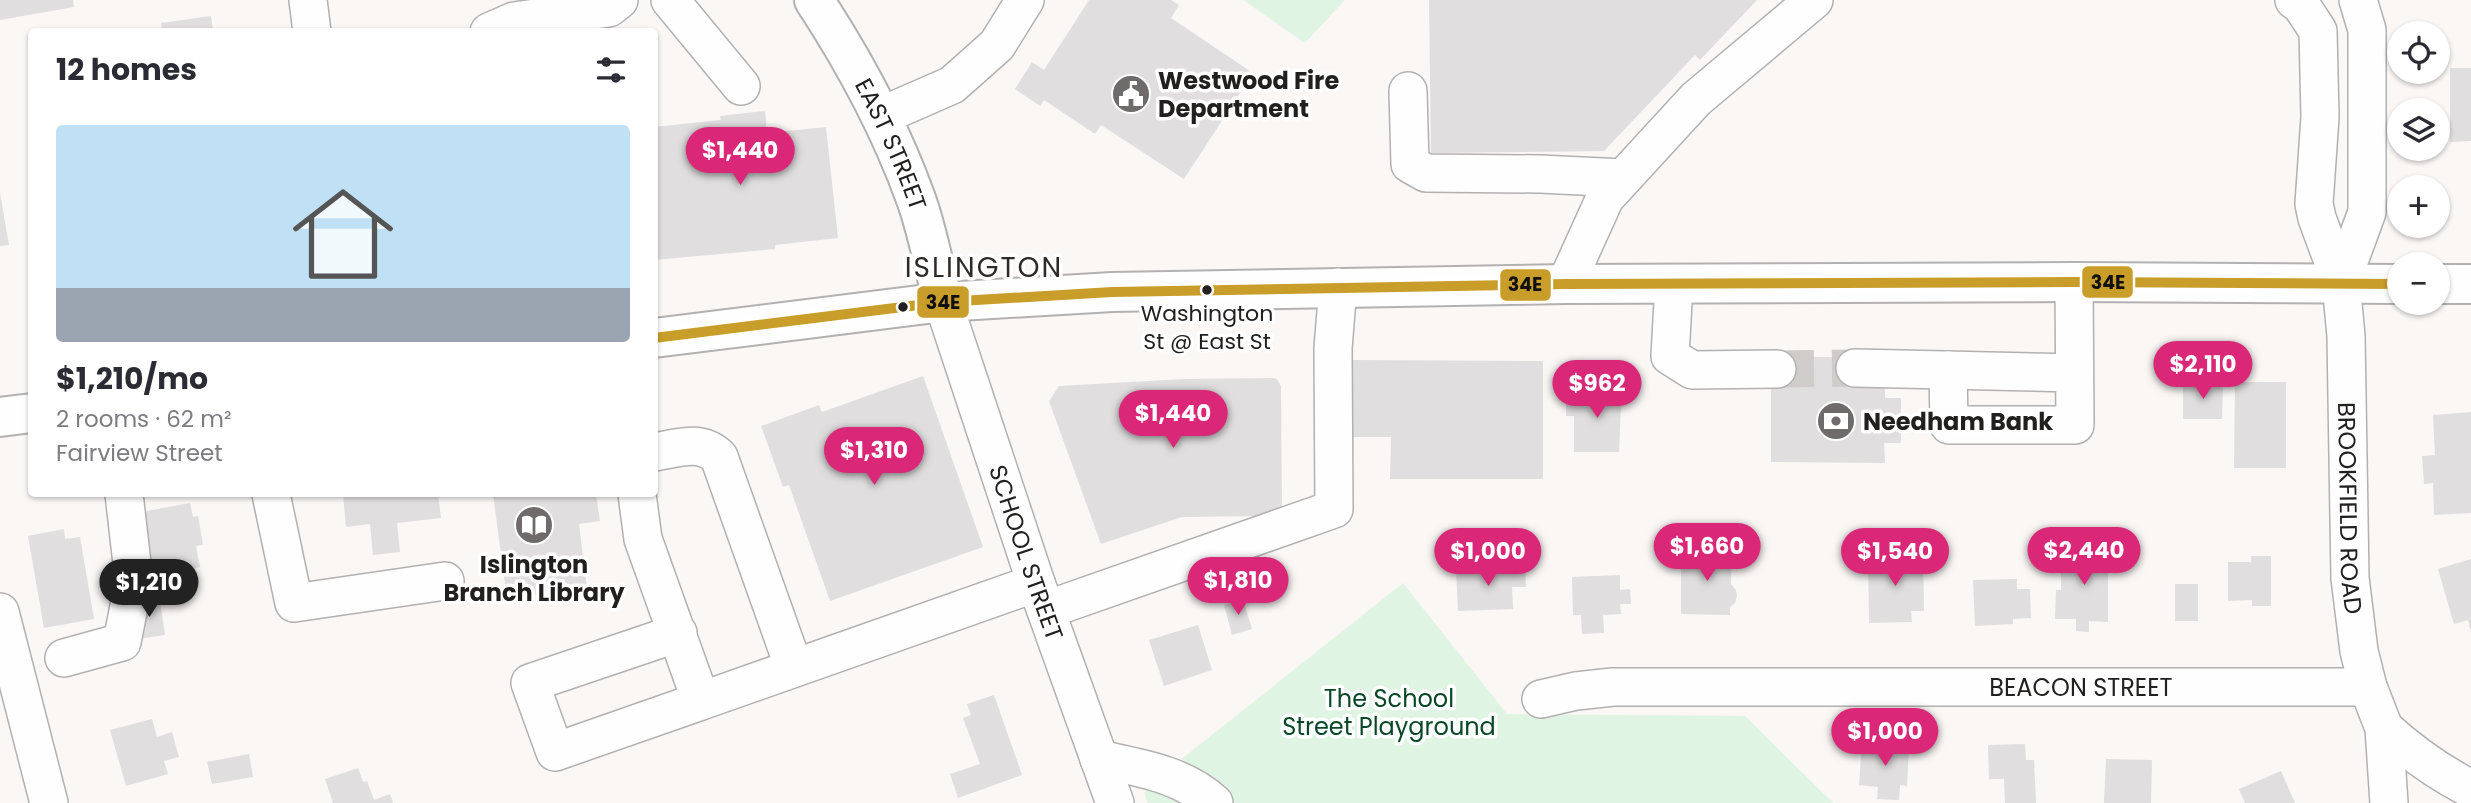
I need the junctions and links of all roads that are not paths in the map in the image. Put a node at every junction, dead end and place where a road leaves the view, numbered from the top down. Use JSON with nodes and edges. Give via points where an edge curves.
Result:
{"nodes":[{"id":1,"x":308,"y":0,"type":"edge"},
{"id":2,"x":619,"y":0,"type":"edge"},
{"id":3,"x":670,"y":0,"type":"edge"},
{"id":4,"x":814,"y":0,"type":"edge"},
{"id":5,"x":1025,"y":0,"type":"edge"},
{"id":6,"x":1814,"y":0,"type":"edge"},
{"id":7,"x":2294,"y":0,"type":"edge"},
{"id":8,"x":2358,"y":0,"type":"edge"},
{"id":9,"x":312,"y":28,"type":"edge"},
{"id":10,"x":498,"y":28,"type":"edge"},
{"id":11,"x":741,"y":86,"type":"dead end"},
{"id":12,"x":1408,"y":91,"type":"dead end"},
{"id":13,"x":881,"y":116,"type":"junction"},
{"id":14,"x":1623,"y":178,"type":"junction"},
{"id":15,"x":2074,"y":282,"type":"junction"},
{"id":16,"x":2341,"y":283,"type":"junction"},
{"id":17,"x":1566,"y":284,"type":"junction"},
{"id":18,"x":1674,"y":284,"type":"junction"},
{"id":19,"x":2387,"y":284,"type":"edge"},
{"id":20,"x":2450,"y":284,"type":"edge"},
{"id":21,"x":2471,"y":284,"type":"edge"},
{"id":22,"x":1338,"y":287,"type":"junction"},
{"id":23,"x":943,"y":302,"type":"junction"},
{"id":24,"x":658,"y":338,"type":"edge"},
{"id":25,"x":1856,"y":368,"type":"tunnel mouth"},
{"id":26,"x":1777,"y":369,"type":"tunnel mouth"},
{"id":27,"x":1948,"y":370,"type":"junction"},
{"id":28,"x":2074,"y":373,"type":"junction"},
{"id":29,"x":28,"y":414,"type":"edge"},
{"id":30,"x":0,"y":417,"type":"edge"},
{"id":31,"x":658,"y":451,"type":"edge"},
{"id":32,"x":124,"y":497,"type":"edge"},
{"id":33,"x":272,"y":497,"type":"edge"},
{"id":34,"x":637,"y":497,"type":"edge"},
{"id":35,"x":445,"y":581,"type":"dead end"},
{"id":36,"x":1041,"y":597,"type":"junction"},
{"id":37,"x":0,"y":612,"type":"edge"},
{"id":38,"x":678,"y":633,"type":"junction"},
{"id":39,"x":64,"y":657,"type":"dead end"},
{"id":40,"x":794,"y":667,"type":"junction"},
{"id":41,"x":2368,"y":687,"type":"junction"},
{"id":42,"x":1541,"y":699,"type":"dead end"},
{"id":43,"x":701,"y":701,"type":"junction"},
{"id":44,"x":2384,"y":728,"type":"junction"},
{"id":45,"x":1099,"y":759,"type":"junction"},
{"id":46,"x":2471,"y":789,"type":"edge"},
{"id":47,"x":49,"y":803,"type":"edge"},
{"id":48,"x":1115,"y":803,"type":"edge"},
{"id":49,"x":1214,"y":803,"type":"edge"},
{"id":50,"x":2389,"y":803,"type":"edge"}],
"edges":[{"from":1,"to":9,"type":"street"},
{"from":2,"to":10,"type":"street","via":[[609,8],[514,21]]},
{"from":3,"to":11,"type":"street"},
{"from":4,"to":13,"type":"main road","name":"EAST STREET"},
{"from":5,"to":13,"type":"street","via":[[997,45],[952,85]]},
{"from":6,"to":14,"type":"street","via":[[1696,99]]},
{"from":7,"to":16,"type":"street","via":[[2318,32],[2320,117],[2314,204]]},
{"from":8,"to":16,"type":"street","via":[[2367,30],[2367,212]]},
{"from":12,"to":14,"type":"street","via":[[1410,164],[1426,173]]},
{"from":13,"to":23,"type":"main road","name":"EAST STREET","via":[[917,201]]},
{"from":14,"to":17,"type":"street","via":[[1605,198]]},
{"from":15,"to":16,"type":"main road"},
{"from":15,"to":18,"type":"main road"},
{"from":15,"to":28,"type":"street"},
{"from":16,"to":19,"type":"main road"},
{"from":16,"to":41,"type":"street","name":"BROOKFIELD ROAD","via":[[2350,578]]},
{"from":17,"to":18,"type":"main road"},
{"from":17,"to":22,"type":"main road"},
{"from":18,"to":26,"type":"street","via":[[1670,356],[1692,370]]},
{"from":20,"to":21,"type":"main road"},
{"from":22,"to":23,"type":"main road","via":[[1111,292]]},
{"from":22,"to":36,"type":"street","via":[[1333,348],[1334,509]]},
{"from":23,"to":24,"type":"main road"},
{"from":23,"to":36,"type":"street","name":"SCHOOL STREET"},
{"from":25,"to":27,"type":"street"},
{"from":27,"to":28,"type":"street"},
{"from":27,"to":28,"type":"street","via":[[1949,425],[2075,425]]},
{"from":29,"to":30,"type":"main road"},
{"from":31,"to":40,"type":"street","via":[[708,447],[719,457]]},
{"from":32,"to":39,"type":"street","via":[[134,581],[122,642]]},
{"from":33,"to":35,"type":"street","via":[[294,603]]},
{"from":34,"to":38,"type":"street","via":[[643,539]]},
{"from":36,"to":40,"type":"street"},
{"from":36,"to":45,"type":"street","name":"SCHOOL STREET"},
{"from":37,"to":47,"type":"street"},
{"from":38,"to":43,"type":"street"},
{"from":38,"to":43,"type":"street","via":[[530,683],[555,752]]},
{"from":40,"to":43,"type":"street"},
{"from":41,"to":42,"type":"street","name":"BEACON STREET","via":[[1613,687]]},
{"from":41,"to":44,"type":"street","name":"BROOKFIELD ROAD"},
{"from":44,"to":46,"type":"street","name":"BROOKFIELD ROAD","via":[[2440,773]]},
{"from":44,"to":50,"type":"street","name":"BROOKFIELD ROAD"},
{"from":45,"to":48,"type":"street","name":"SCHOOL STREET"},
{"from":45,"to":49,"type":"street","via":[[1164,773]]}]}
